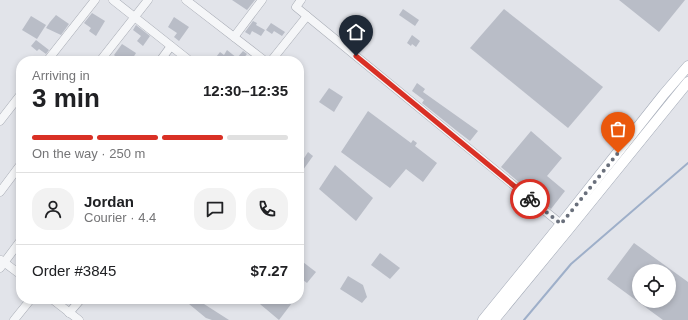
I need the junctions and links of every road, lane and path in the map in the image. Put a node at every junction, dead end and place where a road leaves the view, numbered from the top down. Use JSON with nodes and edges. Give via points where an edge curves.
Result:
{"nodes":[{"id":1,"x":95,"y":0,"type":"edge"},
{"id":2,"x":113,"y":0,"type":"edge"},
{"id":3,"x":148,"y":0,"type":"edge"},
{"id":4,"x":186,"y":0,"type":"edge"},
{"id":5,"x":262,"y":0,"type":"edge"},
{"id":6,"x":301,"y":0,"type":"edge"},
{"id":7,"x":307,"y":16,"type":"junction"},
{"id":8,"x":134,"y":17,"type":"junction"},
{"id":9,"x":234,"y":37,"type":"junction"},
{"id":10,"x":172,"y":46,"type":"junction"},
{"id":11,"x":51,"y":56,"type":"edge"},
{"id":12,"x":104,"y":56,"type":"edge"},
{"id":13,"x":164,"y":56,"type":"edge"},
{"id":14,"x":184,"y":56,"type":"edge"},
{"id":15,"x":259,"y":56,"type":"edge"},
{"id":16,"x":275,"y":56,"type":"edge"},
{"id":17,"x":688,"y":66,"type":"edge"},
{"id":18,"x":688,"y":82,"type":"edge"},
{"id":19,"x":16,"y":100,"type":"edge"},
{"id":20,"x":0,"y":120,"type":"edge"},
{"id":21,"x":16,"y":171,"type":"edge"},
{"id":22,"x":0,"y":192,"type":"edge"},
{"id":23,"x":561,"y":224,"type":"junction"},
{"id":24,"x":16,"y":246,"type":"edge"},
{"id":25,"x":2,"y":263,"type":"edge"},
{"id":26,"x":16,"y":272,"type":"edge"},
{"id":27,"x":27,"y":304,"type":"edge"},
{"id":28,"x":58,"y":304,"type":"edge"},
{"id":29,"x":78,"y":304,"type":"edge"},
{"id":30,"x":74,"y":317,"type":"edge"},
{"id":31,"x":14,"y":320,"type":"edge"},
{"id":32,"x":483,"y":320,"type":"edge"},
{"id":33,"x":494,"y":320,"type":"edge"}],
"edges":[{"from":1,"to":11,"type":"street"},
{"from":2,"to":8,"type":"street"},
{"from":3,"to":8,"type":"street"},
{"from":4,"to":9,"type":"street"},
{"from":5,"to":9,"type":"street"},
{"from":6,"to":7,"type":"street","via":[[296,7]]},
{"from":7,"to":16,"type":"street"},
{"from":7,"to":23,"type":"street"},
{"from":8,"to":10,"type":"street"},
{"from":8,"to":12,"type":"street"},
{"from":9,"to":15,"type":"street"},
{"from":10,"to":13,"type":"street"},
{"from":10,"to":14,"type":"street"},
{"from":17,"to":23,"type":"main road"},
{"from":18,"to":33,"type":"main road"},
{"from":19,"to":20,"type":"street"},
{"from":21,"to":22,"type":"street"},
{"from":23,"to":32,"type":"main road"},
{"from":24,"to":25,"type":"street"},
{"from":25,"to":26,"type":"street"},
{"from":27,"to":31,"type":"street"},
{"from":28,"to":30,"type":"street"},
{"from":29,"to":30,"type":"street"}]}
